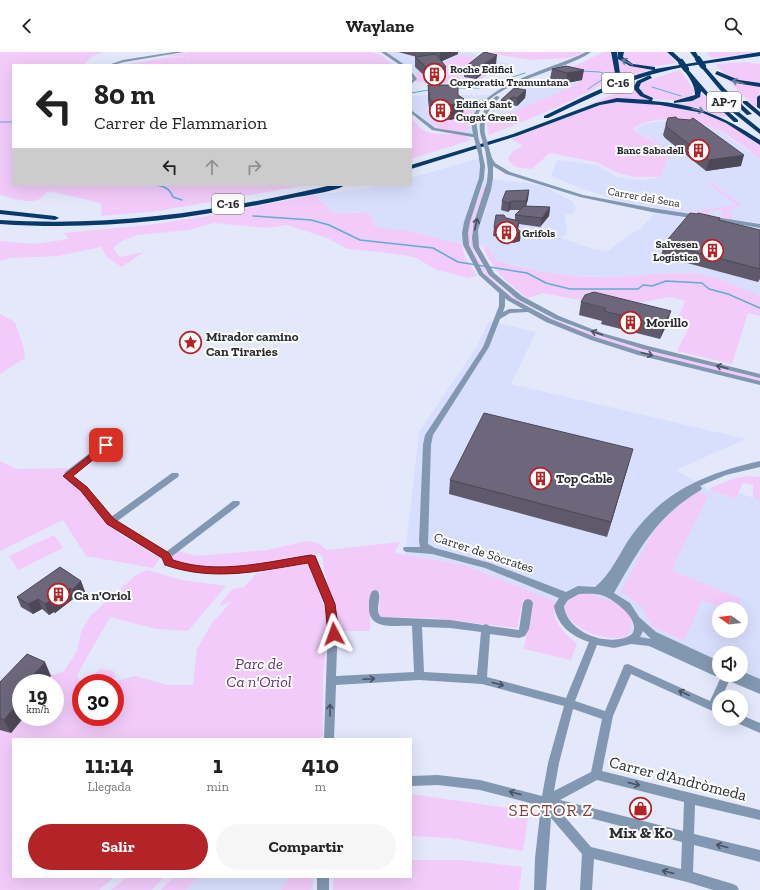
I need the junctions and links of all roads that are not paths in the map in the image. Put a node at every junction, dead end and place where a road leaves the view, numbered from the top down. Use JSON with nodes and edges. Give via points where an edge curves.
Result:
{"nodes":[{"id":1,"x":182,"y":52,"type":"edge"},
{"id":2,"x":383,"y":52,"type":"edge"},
{"id":3,"x":621,"y":52,"type":"edge"},
{"id":4,"x":670,"y":52,"type":"edge"},
{"id":5,"x":675,"y":52,"type":"edge"},
{"id":6,"x":693,"y":52,"type":"edge"},
{"id":7,"x":591,"y":53,"type":"edge"},
{"id":8,"x":614,"y":53,"type":"edge"},
{"id":9,"x":706,"y":58,"type":"dead end"},
{"id":10,"x":759,"y":58,"type":"edge"},
{"id":11,"x":729,"y":59,"type":"junction"},
{"id":12,"x":689,"y":61,"type":"dead end"},
{"id":13,"x":113,"y":64,"type":"edge"},
{"id":14,"x":401,"y":64,"type":"edge"},
{"id":15,"x":681,"y":65,"type":"junction"},
{"id":16,"x":717,"y":73,"type":"junction"},
{"id":17,"x":412,"y":74,"type":"edge"},
{"id":18,"x":693,"y":78,"type":"junction"},
{"id":19,"x":412,"y":82,"type":"edge"},
{"id":20,"x":760,"y":85,"type":"edge"},
{"id":21,"x":760,"y":97,"type":"edge"},
{"id":22,"x":760,"y":107,"type":"edge"},
{"id":23,"x":558,"y":111,"type":"junction"},
{"id":24,"x":412,"y":112,"type":"edge"},
{"id":25,"x":760,"y":115,"type":"edge"},
{"id":26,"x":760,"y":123,"type":"edge"},
{"id":27,"x":760,"y":132,"type":"edge"},
{"id":28,"x":476,"y":135,"type":"junction"},
{"id":29,"x":760,"y":140,"type":"edge"},
{"id":30,"x":760,"y":143,"type":"edge"},
{"id":31,"x":488,"y":149,"type":"junction"},
{"id":32,"x":481,"y":155,"type":"junction"},
{"id":33,"x":412,"y":163,"type":"edge"},
{"id":34,"x":412,"y":167,"type":"edge"},
{"id":35,"x":499,"y":169,"type":"junction"},
{"id":36,"x":498,"y":176,"type":"junction"},
{"id":37,"x":528,"y":178,"type":"junction"},
{"id":38,"x":319,"y":186,"type":"edge"},
{"id":39,"x":336,"y":186,"type":"edge"},
{"id":40,"x":0,"y":212,"type":"edge"},
{"id":41,"x":194,"y":214,"type":"junction"},
{"id":42,"x":0,"y":217,"type":"edge"},
{"id":43,"x":132,"y":217,"type":"junction"},
{"id":44,"x":0,"y":222,"type":"edge"},
{"id":45,"x":760,"y":226,"type":"edge"},
{"id":46,"x":67,"y":230,"type":"dead end"},
{"id":47,"x":502,"y":294,"type":"junction"},
{"id":48,"x":532,"y":312,"type":"junction"},
{"id":49,"x":499,"y":317,"type":"junction"},
{"id":50,"x":760,"y":376,"type":"edge"},
{"id":51,"x":760,"y":383,"type":"edge"},
{"id":52,"x":106,"y":445,"type":"dead end"},
{"id":53,"x":760,"y":464,"type":"edge"},
{"id":54,"x":760,"y":469,"type":"edge"},
{"id":55,"x":175,"y":475,"type":"dead end"},
{"id":56,"x":236,"y":503,"type":"dead end"},
{"id":57,"x":110,"y":522,"type":"junction"},
{"id":58,"x":407,"y":549,"type":"dead end"},
{"id":59,"x":432,"y":551,"type":"junction"},
{"id":60,"x":166,"y":556,"type":"junction"},
{"id":61,"x":320,"y":557,"type":"dead end"},
{"id":62,"x":309,"y":558,"type":"junction"},
{"id":63,"x":597,"y":591,"type":"junction"},
{"id":64,"x":375,"y":594,"type":"dead end"},
{"id":65,"x":609,"y":594,"type":"junction"},
{"id":66,"x":565,"y":596,"type":"junction"},
{"id":67,"x":528,"y":603,"type":"dead end"},
{"id":68,"x":637,"y":620,"type":"junction"},
{"id":69,"x":417,"y":622,"type":"junction"},
{"id":70,"x":486,"y":628,"type":"junction"},
{"id":71,"x":628,"y":640,"type":"junction"},
{"id":72,"x":594,"y":641,"type":"junction"},
{"id":73,"x":712,"y":662,"type":"edge"},
{"id":74,"x":712,"y":670,"type":"edge"},
{"id":75,"x":419,"y":676,"type":"junction"},
{"id":76,"x":748,"y":678,"type":"edge"},
{"id":77,"x":482,"y":680,"type":"junction"},
{"id":78,"x":330,"y":681,"type":"junction"},
{"id":79,"x":741,"y":682,"type":"edge"},
{"id":80,"x":760,"y":683,"type":"edge"},
{"id":81,"x":760,"y":690,"type":"edge"},
{"id":82,"x":569,"y":703,"type":"junction"},
{"id":83,"x":712,"y":706,"type":"edge"},
{"id":84,"x":608,"y":716,"type":"junction"},
{"id":85,"x":748,"y":723,"type":"edge"},
{"id":86,"x":760,"y":728,"type":"edge"},
{"id":87,"x":329,"y":738,"type":"edge"},
{"id":88,"x":596,"y":774,"type":"junction"},
{"id":89,"x":412,"y":781,"type":"edge"},
{"id":90,"x":690,"y":798,"type":"junction"},
{"id":91,"x":547,"y":801,"type":"junction"},
{"id":92,"x":760,"y":815,"type":"edge"},
{"id":93,"x":688,"y":837,"type":"junction"},
{"id":94,"x":585,"y":848,"type":"junction"},
{"id":95,"x":760,"y":856,"type":"edge"},
{"id":96,"x":687,"y":876,"type":"junction"},
{"id":97,"x":323,"y":878,"type":"edge"},
{"id":98,"x":323,"y":890,"type":"edge"},
{"id":99,"x":540,"y":890,"type":"edge"},
{"id":100,"x":586,"y":890,"type":"edge"},
{"id":101,"x":733,"y":890,"type":"edge"}],
"edges":[{"from":1,"to":13,"type":"street"},
{"from":2,"to":14,"type":"street"},
{"from":15,"to":3,"type":"highway","one_way":true,"via":[[641,67],[622,61]]},
{"from":4,"to":15,"type":"highway"},
{"from":5,"to":15,"type":"highway"},
{"from":6,"to":26,"type":"highway","number":"AP-7","bridge":true,"via":[[722,89]]},
{"from":7,"to":28,"type":"street","via":[[494,94],[477,111],[474,121]]},
{"from":7,"to":31,"type":"street","bridge":true,"via":[[565,68],[500,95],[484,112],[481,122]]},
{"from":8,"to":23,"type":"highway","via":[[619,71],[617,76]]},
{"from":9,"to":16,"type":"highway"},
{"from":10,"to":11,"type":"highway"},
{"from":10,"to":11,"type":"highway"},
{"from":11,"to":15,"type":"highway","number":"C-16"},
{"from":12,"to":27,"type":"highway","number":"AP-7","via":[[714,92]]},
{"from":15,"to":18,"type":"highway"},
{"from":15,"to":18,"type":"highway","via":[[642,79],[636,86],[639,93],[669,102],[683,101],[698,96]]},
{"from":15,"to":23,"type":"highway","number":"C-16","via":[[625,80]]},
{"from":15,"to":31,"type":"highway","number":"C-16","via":[[627,83]]},
{"from":20,"to":16,"type":"highway","one_way":true,"via":[[738,82]]},
{"from":16,"to":25,"type":"highway"},
{"from":17,"to":19,"type":"street","via":[[415,79]]},
{"from":18,"to":29,"type":"highway","via":[[725,112]]},
{"from":21,"to":22,"type":"highway"},
{"from":23,"to":33,"type":"highway","number":"C-16","via":[[496,136]]},
{"from":24,"to":28,"type":"street","via":[[434,129]]},
{"from":28,"to":32,"type":"street","bridge":true},
{"from":31,"to":30,"type":"highway","one_way":true,"via":[[604,102],[621,100],[640,100],[696,109],[726,120]]},
{"from":31,"to":34,"type":"highway","number":"C-16"},
{"from":31,"to":35,"type":"street","via":[[492,163]]},
{"from":31,"to":36,"type":"street"},
{"from":32,"to":36,"type":"street","via":[[486,162],[486,174]]},
{"from":32,"to":47,"type":"street","via":[[484,168],[466,226],[466,246],[480,271]]},
{"from":35,"to":36,"type":"street","via":[[502,173]]},
{"from":35,"to":37,"type":"street","name":"Carrer del Sena"},
{"from":36,"to":37,"type":"street","name":"Carrer del Sena"},
{"from":50,"to":36,"type":"street","one_way":true,"via":[[642,346],[570,324],[543,312],[516,295],[491,273],[483,262],[474,234],[490,184]]},
{"from":37,"to":45,"type":"street","name":"Carrer del Sena","via":[[582,196]]},
{"from":38,"to":43,"type":"highway","number":"C-16","via":[[228,204]]},
{"from":39,"to":41,"type":"highway","number":"C-16"},
{"from":40,"to":43,"type":"highway","via":[[60,218]]},
{"from":41,"to":44,"type":"highway","number":"C-16","via":[[93,224],[44,225]]},
{"from":41,"to":46,"type":"highway","via":[[138,224]]},
{"from":42,"to":43,"type":"highway","number":"C-16","via":[[69,221]]},
{"from":47,"to":48,"type":"street"},
{"from":47,"to":49,"type":"street","name":"Carrer de Sòcrates","via":[[503,302]]},
{"from":48,"to":49,"type":"street","via":[[509,311]]},
{"from":48,"to":51,"type":"street","one_way":true,"via":[[564,328],[619,347]]},
{"from":49,"to":59,"type":"street","name":"Carrer de Sòcrates","via":[[480,358],[436,421],[428,439],[422,536],[424,546]]},
{"from":52,"to":57,"type":"street","via":[[68,474],[68,477],[84,489]]},
{"from":53,"to":63,"type":"street","via":[[707,478],[668,500],[646,521],[610,579]]},
{"from":54,"to":65,"type":"street","via":[[710,483],[673,504],[646,533]]},
{"from":55,"to":57,"type":"street"},
{"from":56,"to":60,"type":"street"},
{"from":57,"to":60,"type":"street"},
{"from":58,"to":59,"type":"street"},
{"from":59,"to":66,"type":"street","name":"Carrer de Sòcrates","via":[[487,564]]},
{"from":60,"to":62,"type":"street","via":[[166,560],[174,565],[214,571],[245,570]]},
{"from":61,"to":62,"type":"street"},
{"from":62,"to":78,"type":"street","via":[[313,560],[332,613],[334,634]]},
{"from":63,"to":65,"type":"street"},
{"from":63,"to":66,"type":"street","via":[[578,590]]},
{"from":64,"to":69,"type":"street","via":[[375,618],[384,621]]},
{"from":65,"to":68,"type":"street","via":[[628,607]]},
{"from":66,"to":72,"type":"street","via":[[559,608],[565,623],[573,631]]},
{"from":67,"to":70,"type":"street","via":[[522,633]]},
{"from":68,"to":71,"type":"street","via":[[637,632]]},
{"from":68,"to":73,"type":"street","via":[[653,635]]},
{"from":69,"to":70,"type":"street"},
{"from":69,"to":75,"type":"street"},
{"from":70,"to":77,"type":"street"},
{"from":71,"to":72,"type":"street","via":[[614,644]]},
{"from":71,"to":74,"type":"street","via":[[650,642]]},
{"from":72,"to":82,"type":"street"},
{"from":75,"to":77,"type":"street"},
{"from":78,"to":75,"type":"street","one_way":true},
{"from":76,"to":80,"type":"street"},
{"from":77,"to":82,"type":"street","one_way":true},
{"from":87,"to":78,"type":"street","one_way":true},
{"from":79,"to":81,"type":"street"},
{"from":82,"to":84,"type":"street"},
{"from":82,"to":91,"type":"street"},
{"from":83,"to":84,"type":"street","one_way":true,"via":[[628,668]]},
{"from":84,"to":88,"type":"street"},
{"from":85,"to":86,"type":"street"},
{"from":88,"to":90,"type":"street","name":"Carrer d'Andròmeda","one_way":true},
{"from":88,"to":91,"type":"street","name":"Carrer d'Andròmeda"},
{"from":91,"to":89,"type":"street","one_way":true,"via":[[480,785],[438,780]]},
{"from":90,"to":92,"type":"street","name":"Carrer d'Andròmeda"},
{"from":90,"to":93,"type":"street"},
{"from":91,"to":93,"type":"street"},
{"from":91,"to":94,"type":"street","via":[[557,817]]},
{"from":91,"to":99,"type":"street","via":[[540,862]]},
{"from":95,"to":93,"type":"street","one_way":true},
{"from":93,"to":96,"type":"street"},
{"from":96,"to":94,"type":"street","one_way":true},
{"from":94,"to":100,"type":"street"},
{"from":96,"to":101,"type":"street"},
{"from":97,"to":98,"type":"street"}]}
